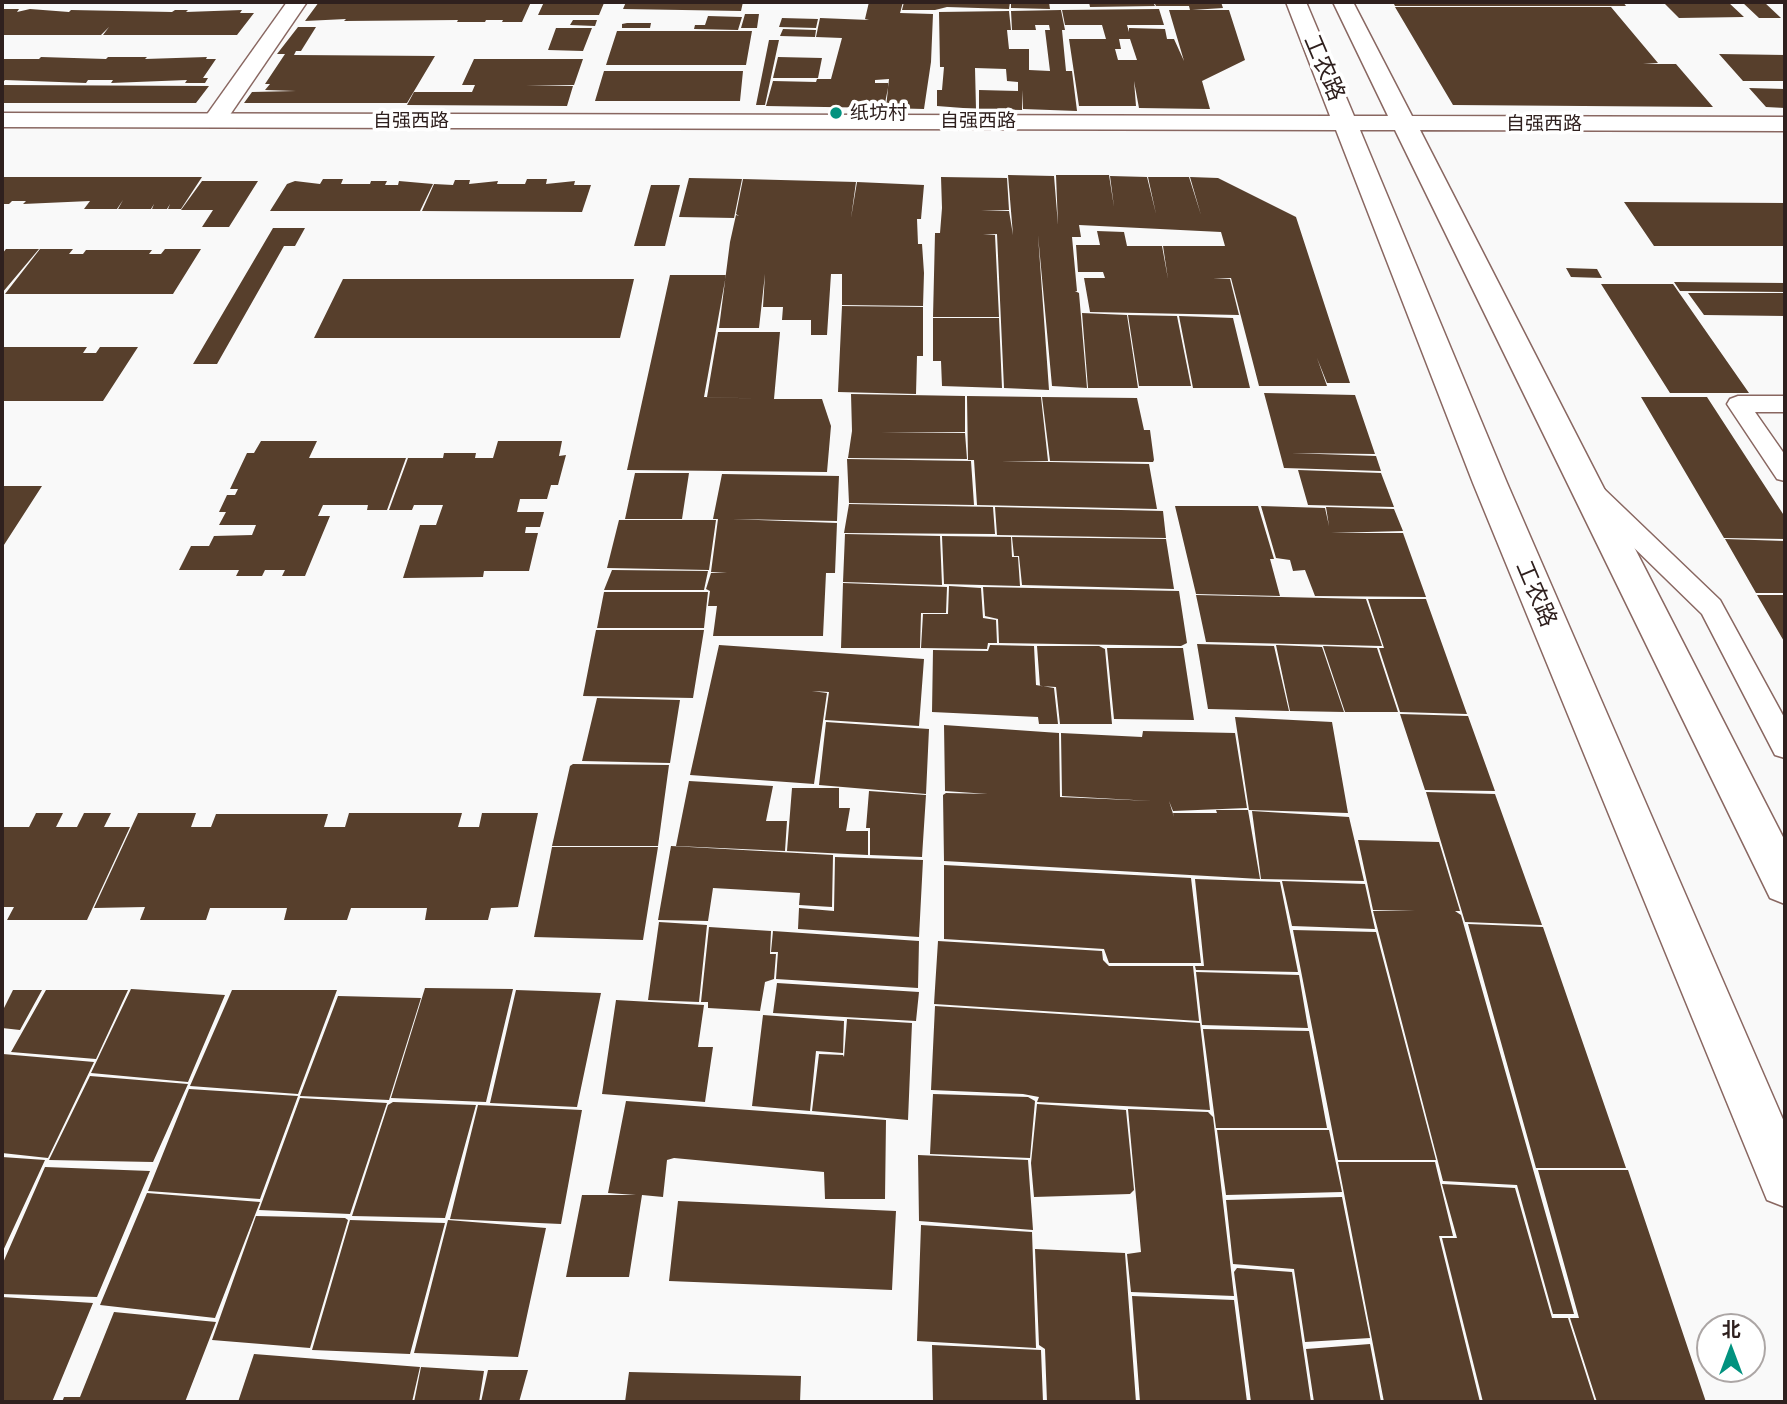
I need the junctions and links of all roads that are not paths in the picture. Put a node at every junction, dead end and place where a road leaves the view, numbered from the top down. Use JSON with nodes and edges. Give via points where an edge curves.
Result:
{"nodes":[{"id":1,"x":297,"y":2,"type":"edge"},
{"id":2,"x":1296,"y":2,"type":"edge"},
{"id":3,"x":1343,"y":2,"type":"edge"},
{"id":4,"x":2,"y":120,"type":"edge"},
{"id":5,"x":215,"y":120,"type":"junction"},
{"id":6,"x":1785,"y":124,"type":"edge"},
{"id":7,"x":1351,"y":133,"type":"junction"},
{"id":8,"x":1409,"y":134,"type":"junction"},
{"id":9,"x":2,"y":139,"type":"edge"},
{"id":10,"x":1785,"y":144,"type":"edge"},
{"id":11,"x":1785,"y":404,"type":"edge"},
{"id":12,"x":1785,"y":473,"type":"edge"},
{"id":13,"x":1588,"y":489,"type":"junction"},
{"id":14,"x":1785,"y":746,"type":"edge"},
{"id":15,"x":1785,"y":884,"type":"edge"},
{"id":16,"x":1785,"y":1182,"type":"edge"}],
"edges":[{"from":1,"to":5,"type":"main road"},
{"from":2,"to":7,"type":"main road","name":"工农路"},
{"from":3,"to":8,"type":"main road","name":"工农路"},
{"from":4,"to":5,"type":"main road","name":"自强西路"},
{"from":5,"to":7,"type":"main road","name":"自强西路"},
{"from":6,"to":8,"type":"main road","name":"自强西路"},
{"from":7,"to":8,"type":"main road","name":"自强西路"},
{"from":7,"to":9,"type":"main road","name":"自强西路"},
{"from":7,"to":16,"type":"main road","name":"工农路","via":[[1516,547]]},
{"from":8,"to":10,"type":"main road","name":"自强西路"},
{"from":8,"to":13,"type":"main road","name":"工农路"},
{"from":11,"to":12,"type":"lane","via":[[1738,404]]},
{"from":13,"to":14,"type":"lane","via":[[1711,607]]},
{"from":13,"to":15,"type":"main road","name":"工农路"}]}
